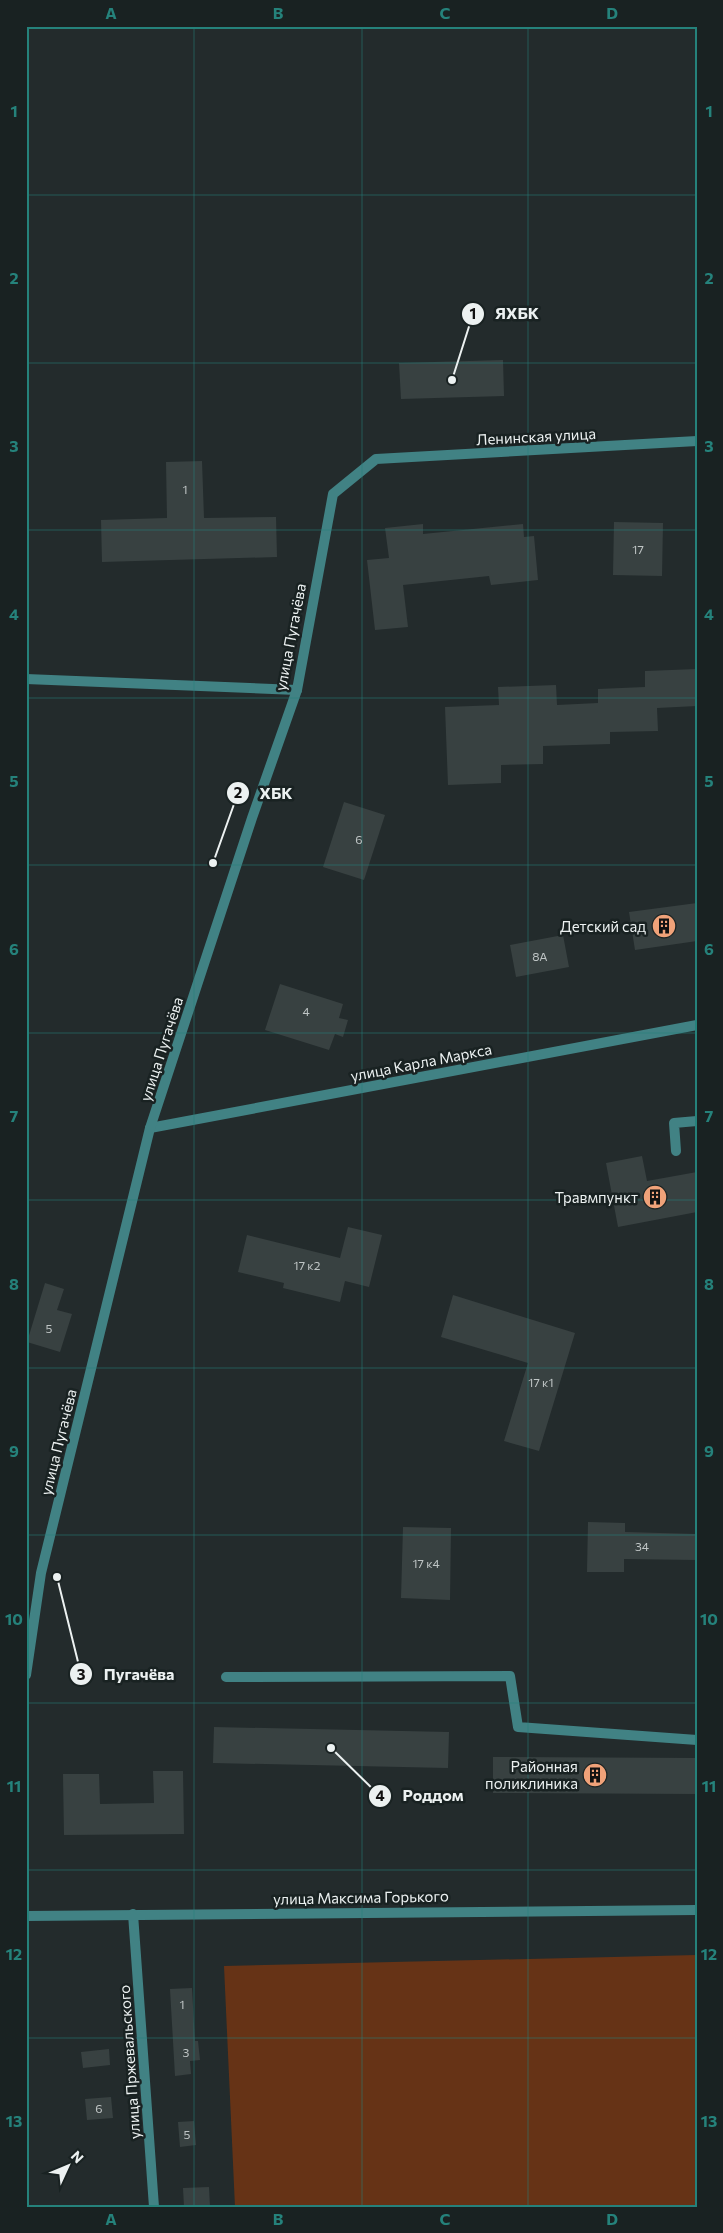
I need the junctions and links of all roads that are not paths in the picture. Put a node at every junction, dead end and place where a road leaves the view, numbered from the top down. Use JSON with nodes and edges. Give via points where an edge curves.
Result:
{"nodes":[{"id":1,"x":697,"y":442,"type":"edge"},
{"id":2,"x":376,"y":459,"type":"joint"},
{"id":3,"x":26,"y":679,"type":"edge"},
{"id":4,"x":297,"y":690,"type":"junction"},
{"id":5,"x":697,"y":1025,"type":"edge"},
{"id":6,"x":697,"y":1121,"type":"edge"},
{"id":7,"x":150,"y":1128,"type":"junction"},
{"id":8,"x":676,"y":1151,"type":"dead end"},
{"id":9,"x":26,"y":1675,"type":"edge"},
{"id":10,"x":226,"y":1677,"type":"dead end"},
{"id":11,"x":697,"y":1740,"type":"edge"},
{"id":12,"x":697,"y":1910,"type":"edge"},
{"id":13,"x":133,"y":1914,"type":"junction"},
{"id":14,"x":26,"y":1916,"type":"edge"},
{"id":15,"x":154,"y":2207,"type":"edge"}],
"edges":[{"from":1,"to":2,"type":"street","name":"Ленинская улица"},
{"from":2,"to":4,"type":"street","name":"улица Пугачёва","via":[[333,494]]},
{"from":3,"to":4,"type":"street"},
{"from":4,"to":7,"type":"street","name":"улица Пугачёва"},
{"from":5,"to":7,"type":"street","name":"улица Карла Маркса"},
{"from":6,"to":8,"type":"street","via":[[674,1123]]},
{"from":7,"to":9,"type":"street","name":"улица Пугачёва","via":[[42,1573]]},
{"from":10,"to":11,"type":"street","via":[[510,1676],[518,1727]]},
{"from":12,"to":13,"type":"street","name":"улица Максима Горького"},
{"from":13,"to":14,"type":"street","name":"улица Максима Горького"},
{"from":13,"to":15,"type":"street","name":"улица Пржевальского"}]}
